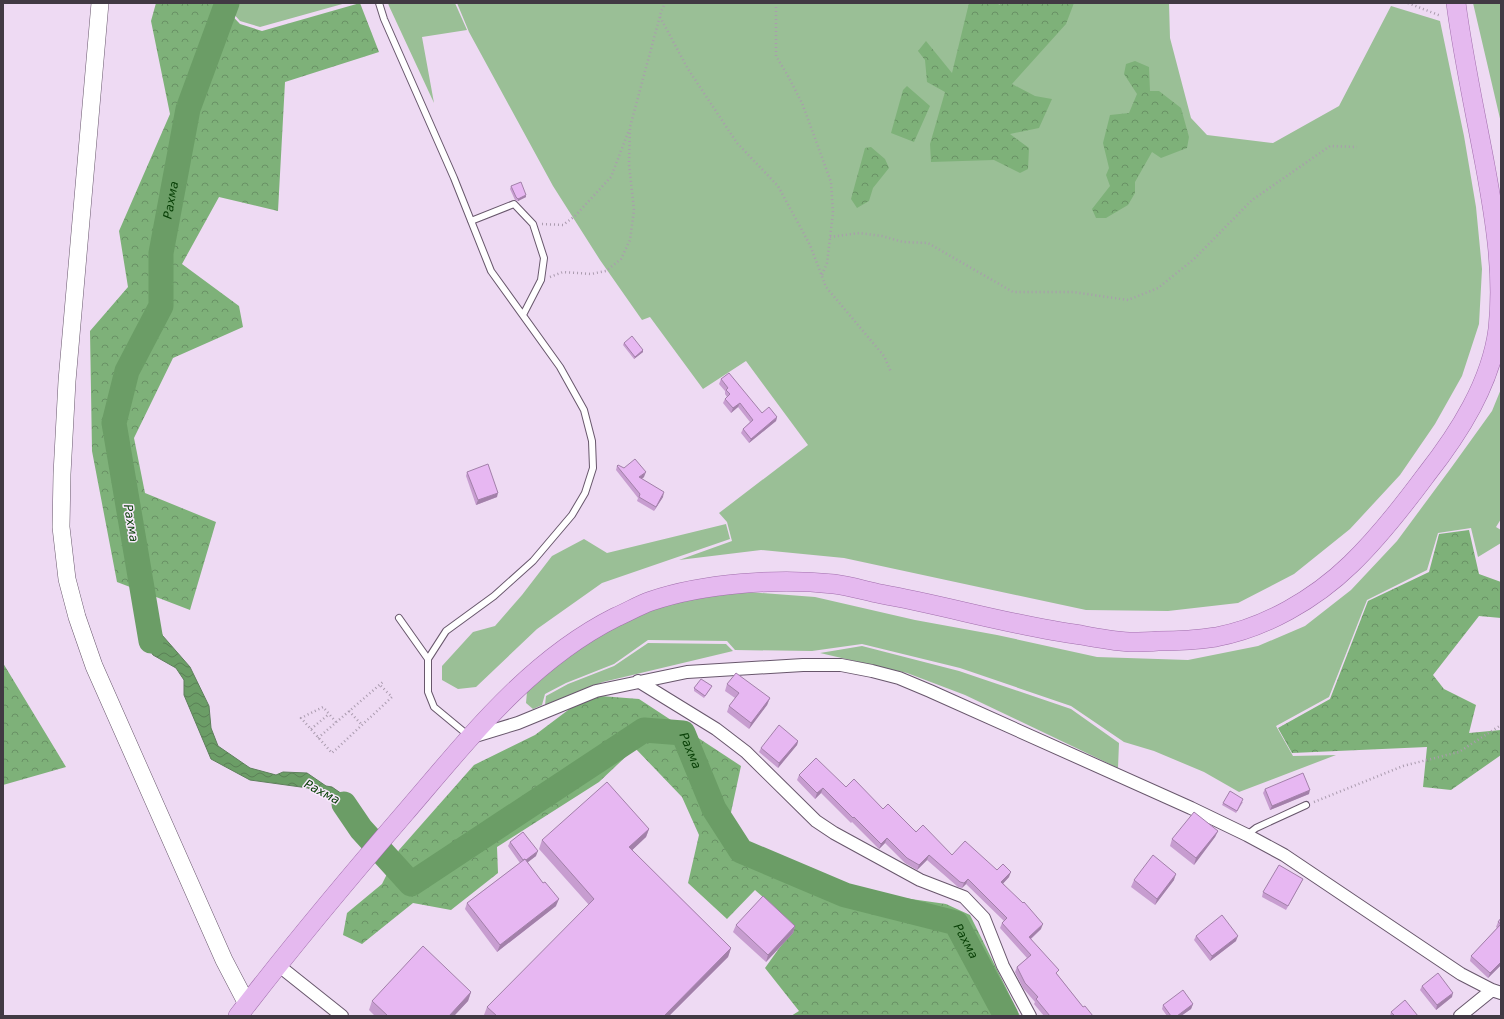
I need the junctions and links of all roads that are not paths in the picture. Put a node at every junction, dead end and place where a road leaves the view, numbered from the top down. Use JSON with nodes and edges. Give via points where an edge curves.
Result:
{"nodes":[{"id":1,"x":100,"y":3,"type":"edge"},
{"id":2,"x":379,"y":3,"type":"edge"},
{"id":3,"x":1456,"y":3,"type":"edge"},
{"id":4,"x":471,"y":221,"type":"junction"},
{"id":5,"x":523,"y":315,"type":"junction"},
{"id":6,"x":399,"y":618,"type":"dead end"},
{"id":7,"x":428,"y":659,"type":"junction"},
{"id":8,"x":638,"y":681,"type":"junction"},
{"id":9,"x":470,"y":737,"type":"junction"},
{"id":10,"x":1306,"y":805,"type":"road end"},
{"id":11,"x":1247,"y":835,"type":"junction"},
{"id":12,"x":278,"y":965,"type":"junction"},
{"id":13,"x":1496,"y":992,"type":"edge"},
{"id":14,"x":243,"y":1010,"type":"edge"},
{"id":15,"x":342,"y":1016,"type":"edge"},
{"id":16,"x":1030,"y":1016,"type":"edge"},
{"id":17,"x":1460,"y":1016,"type":"edge"}],
"edges":[{"from":1,"to":14,"type":"street","via":[[67,381],[62,474],[62,527],[67,579],[94,666],[224,960]]},
{"from":2,"to":4,"type":"lane"},
{"from":3,"to":9,"type":"main road","via":[[1500,253],[1501,293],[1493,356],[1463,423],[1433,467],[1372,542],[1348,567],[1317,592],[1282,613],[1249,628],[1182,641],[1131,642],[1037,629],[911,599],[834,584],[784,582],[688,591],[646,602],[571,644],[520,685]]},
{"from":4,"to":5,"type":"lane","via":[[491,271]]},
{"from":4,"to":5,"type":"lane","via":[[514,204],[533,224],[544,258],[541,280]]},
{"from":5,"to":7,"type":"lane","via":[[560,367],[584,410],[592,442],[593,468],[585,493],[572,515],[533,560],[499,591],[446,631]]},
{"from":6,"to":7,"type":"lane"},
{"from":7,"to":9,"type":"lane","via":[[428,692],[434,707]]},
{"from":8,"to":9,"type":"street","via":[[596,691],[518,724]]},
{"from":8,"to":11,"type":"street","via":[[687,672],[803,665],[842,665],[872,671],[899,678],[930,691]]},
{"from":8,"to":16,"type":"street","via":[[716,729],[746,752],[816,821],[834,833],[920,880],[964,897],[984,918],[1003,966]]},
{"from":9,"to":12,"type":"main road"},
{"from":10,"to":11,"type":"lane","via":[[1256,828]]},
{"from":11,"to":13,"type":"street","via":[[1284,855],[1461,974]]},
{"from":12,"to":14,"type":"main road"},
{"from":12,"to":15,"type":"street"},
{"from":13,"to":17,"type":"street"}]}
